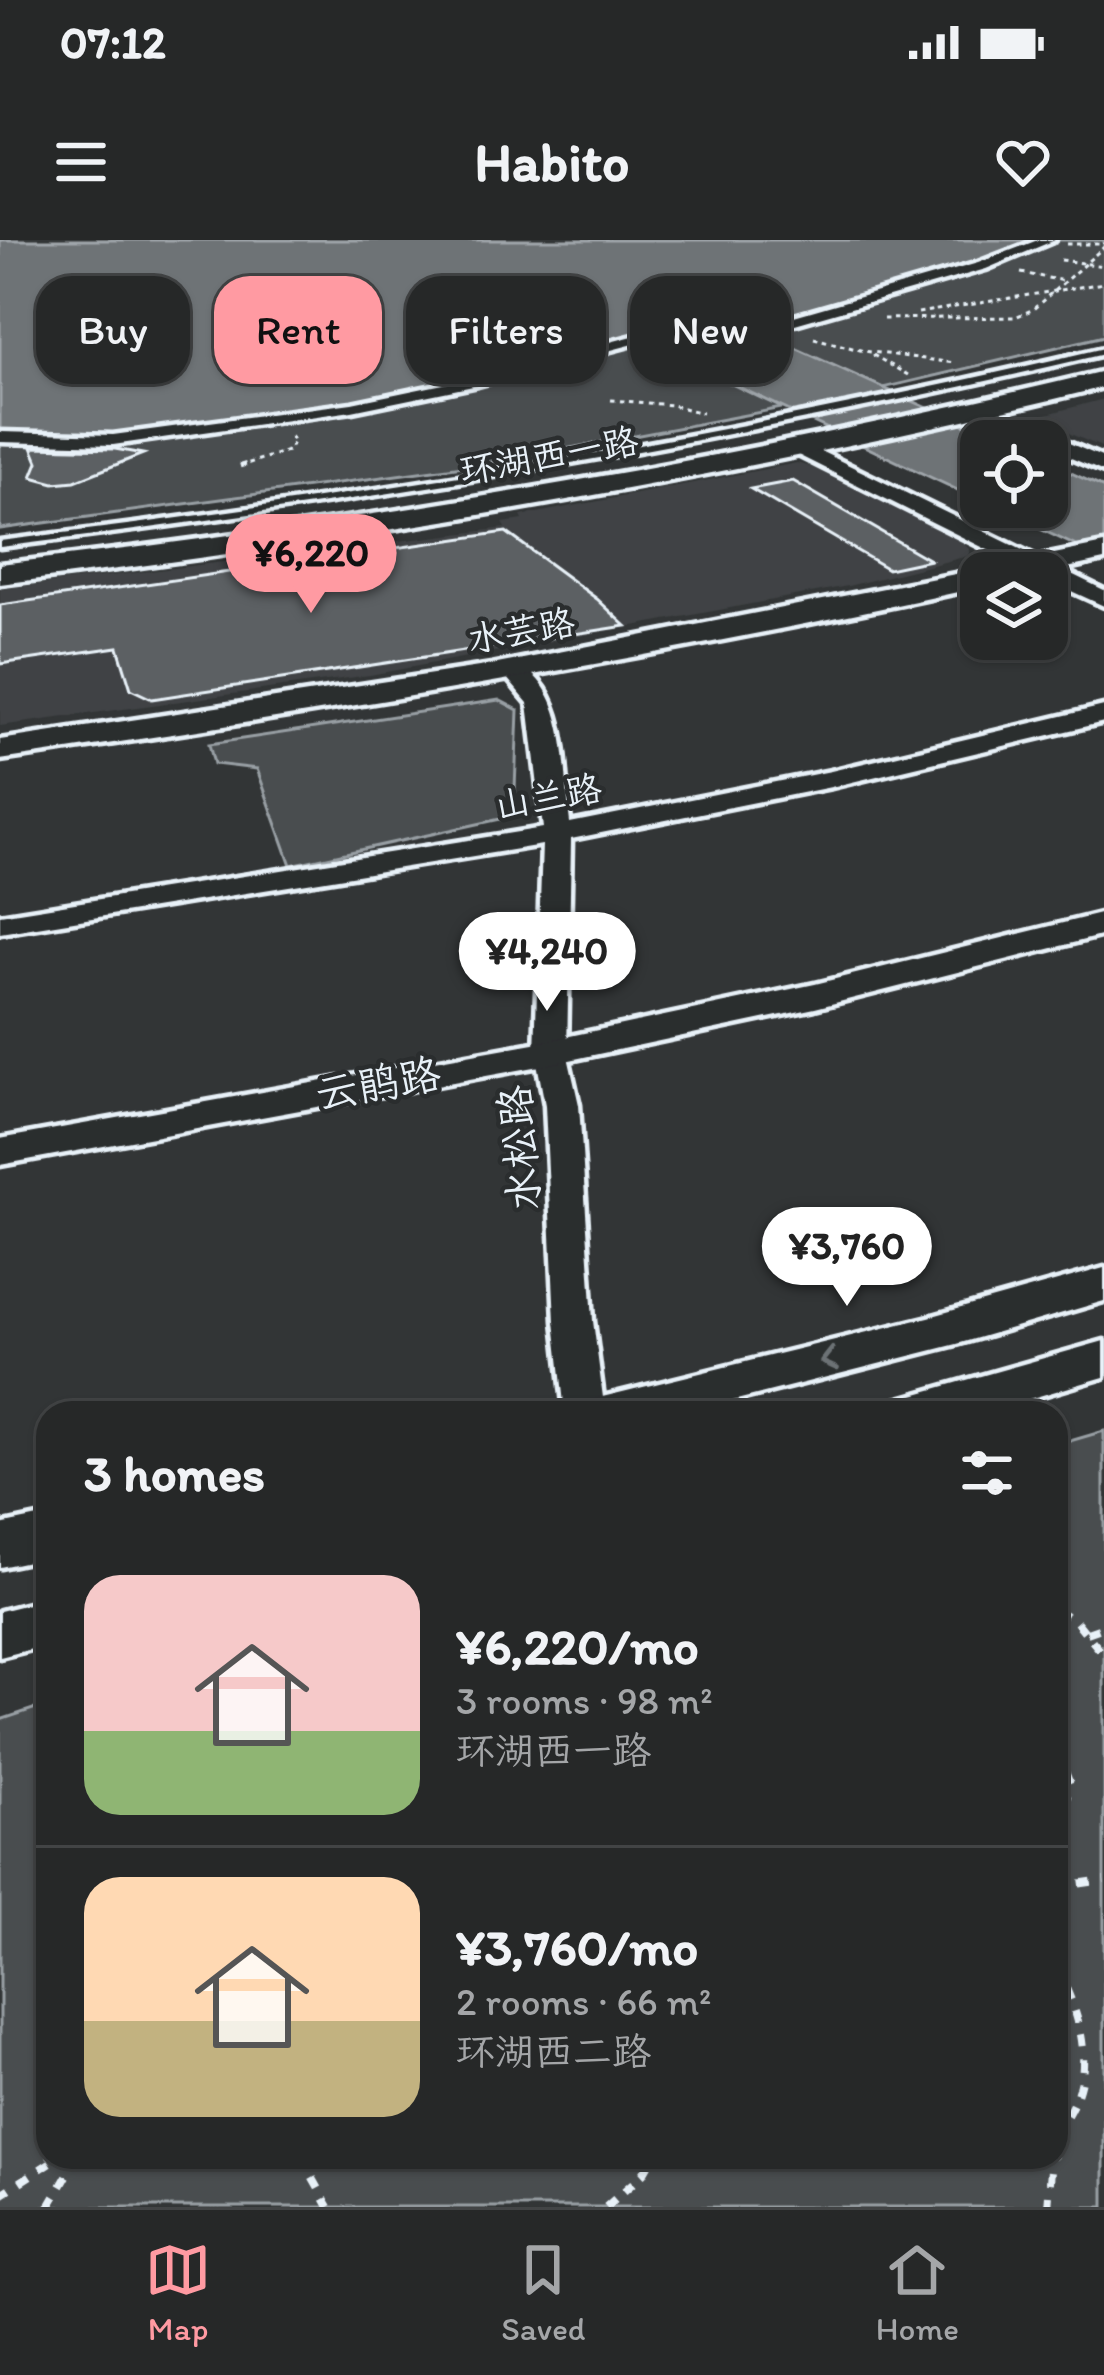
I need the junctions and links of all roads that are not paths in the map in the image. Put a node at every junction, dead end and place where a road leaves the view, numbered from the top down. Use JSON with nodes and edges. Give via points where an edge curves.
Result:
{"nodes":[{"id":1,"x":1049,"y":240,"type":"edge"},
{"id":2,"x":1104,"y":351,"type":"edge"},
{"id":3,"x":1104,"y":362,"type":"edge"},
{"id":4,"x":1104,"y":380,"type":"edge"},
{"id":5,"x":938,"y":403,"type":"junction"},
{"id":6,"x":986,"y":420,"type":"edge"},
{"id":7,"x":818,"y":434,"type":"junction"},
{"id":8,"x":0,"y":437,"type":"edge"},
{"id":9,"x":1068,"y":450,"type":"edge"},
{"id":10,"x":1104,"y":466,"type":"edge"},
{"id":11,"x":0,"y":544,"type":"edge"},
{"id":12,"x":1014,"y":552,"type":"edge"},
{"id":13,"x":0,"y":556,"type":"edge"},
{"id":14,"x":0,"y":574,"type":"edge"},
{"id":15,"x":1068,"y":581,"type":"edge"},
{"id":16,"x":960,"y":583,"type":"edge"},
{"id":17,"x":1104,"y":599,"type":"edge"},
{"id":18,"x":513,"y":671,"type":"junction"},
{"id":19,"x":1104,"y":713,"type":"edge"},
{"id":20,"x":0,"y":750,"type":"edge"},
{"id":21,"x":557,"y":831,"type":"junction"},
{"id":22,"x":1104,"y":924,"type":"edge"},
{"id":23,"x":0,"y":925,"type":"edge"},
{"id":24,"x":551,"y":1052,"type":"junction"},
{"id":25,"x":0,"y":1152,"type":"edge"},
{"id":26,"x":1104,"y":1284,"type":"edge"},
{"id":27,"x":1104,"y":1359,"type":"edge"},
{"id":28,"x":584,"y":1401,"type":"edge"},
{"id":29,"x":659,"y":1401,"type":"edge"},
{"id":30,"x":958,"y":1401,"type":"edge"},
{"id":31,"x":36,"y":1538,"type":"edge"},
{"id":32,"x":0,"y":1546,"type":"edge"},
{"id":33,"x":36,"y":1625,"type":"edge"},
{"id":34,"x":0,"y":1634,"type":"edge"}],
"edges":[{"from":1,"to":8,"type":"street","via":[[870,300],[759,327],[633,340],[478,381],[278,419],[112,440]]},
{"from":2,"to":5,"type":"lane"},
{"from":3,"to":5,"type":"main road","name":"环湖西一路"},
{"from":4,"to":5,"type":"main road","name":"环湖西一路"},
{"from":5,"to":6,"type":"street"},
{"from":5,"to":7,"type":"main road","name":"环湖西一路"},
{"from":5,"to":7,"type":"lane"},
{"from":7,"to":11,"type":"lane"},
{"from":7,"to":12,"type":"street"},
{"from":7,"to":13,"type":"main road","name":"环湖西一路","via":[[501,488]]},
{"from":7,"to":14,"type":"main road","name":"环湖西一路","via":[[343,529]]},
{"from":9,"to":10,"type":"street"},
{"from":15,"to":17,"type":"street"},
{"from":16,"to":18,"type":"street","name":"水芸路"},
{"from":18,"to":20,"type":"street","name":"水芸路"},
{"from":18,"to":21,"type":"street","name":"水松路","via":[[541,700]]},
{"from":19,"to":21,"type":"street","name":"山兰路"},
{"from":21,"to":23,"type":"street","name":"山兰路"},
{"from":21,"to":24,"type":"street","name":"水松路"},
{"from":22,"to":24,"type":"street","name":"云鹃路"},
{"from":24,"to":25,"type":"street","name":"云鹃路"},
{"from":24,"to":28,"type":"street","name":"水松路","via":[[562,1105]]},
{"from":26,"to":29,"type":"main road","one_way":true},
{"from":27,"to":30,"type":"main road"},
{"from":31,"to":32,"type":"main road"},
{"from":33,"to":34,"type":"main road"}]}
